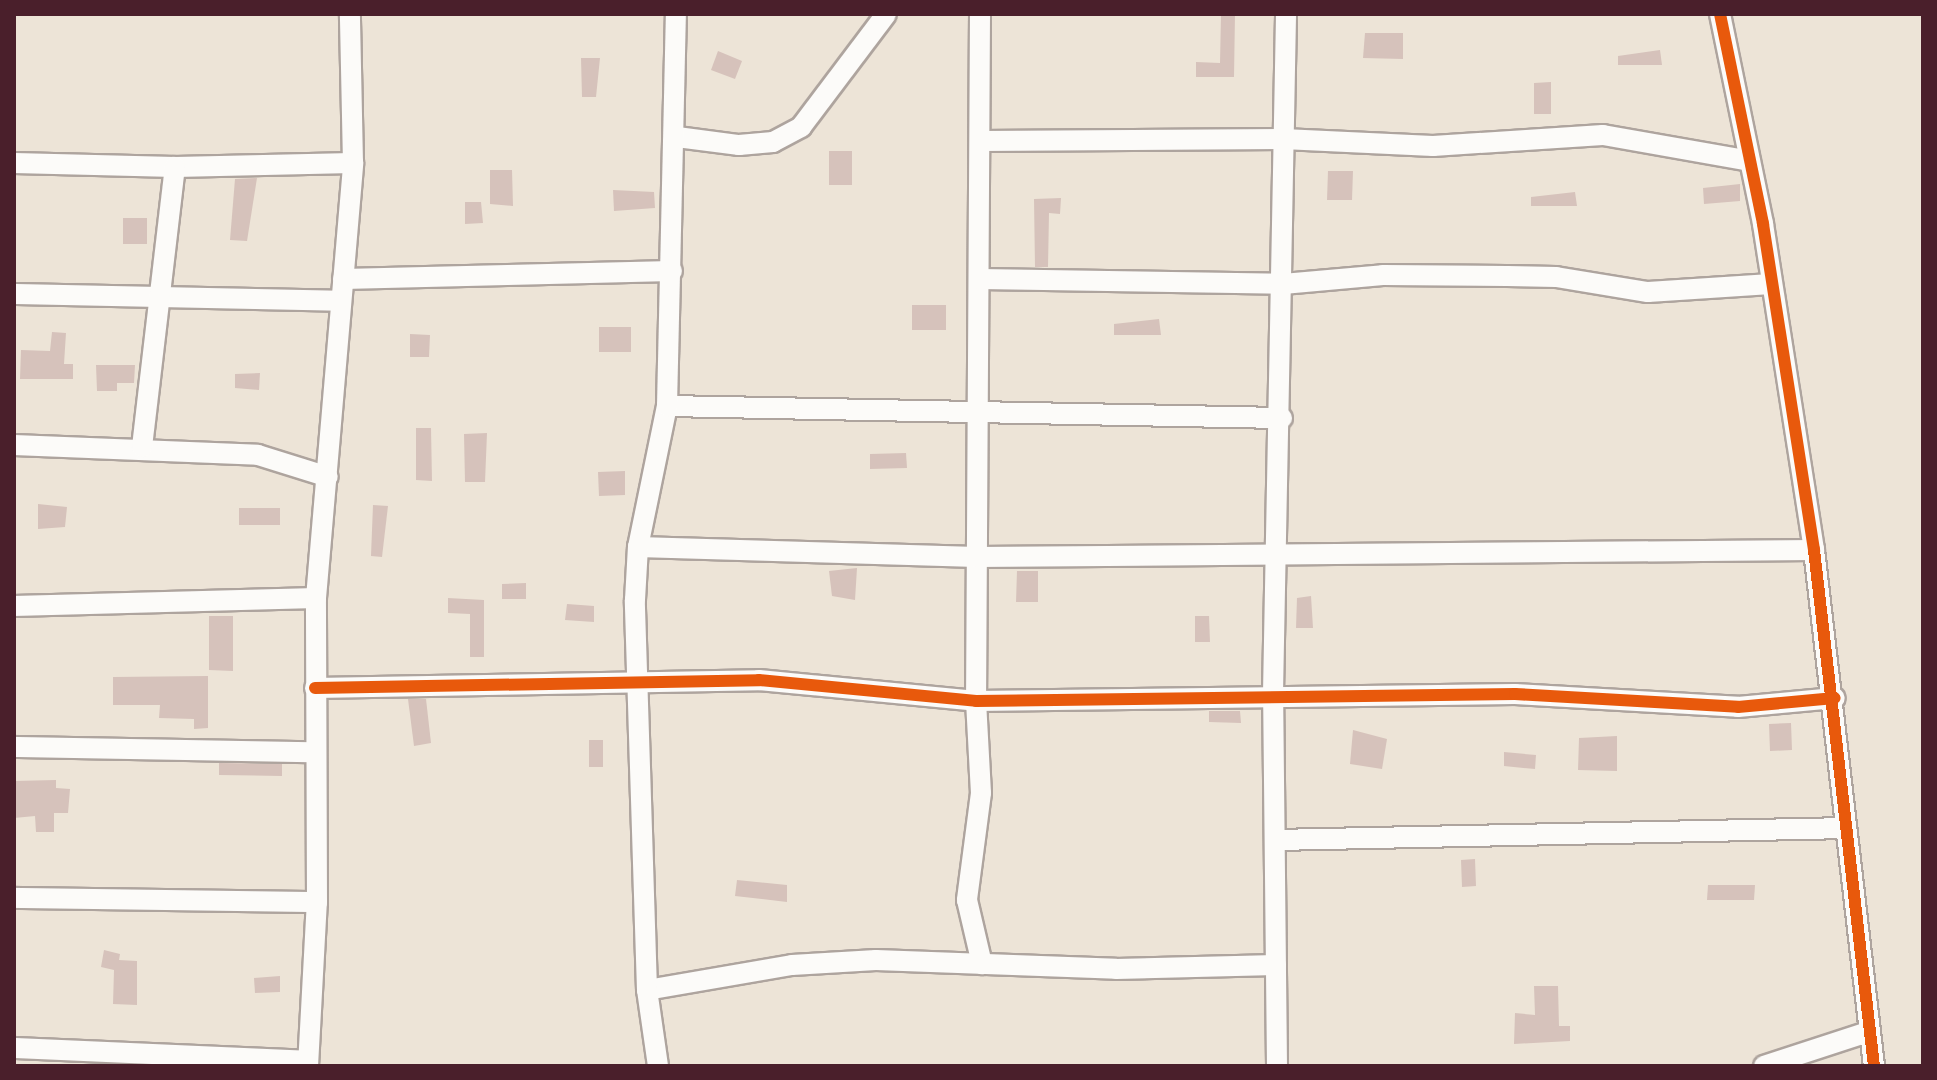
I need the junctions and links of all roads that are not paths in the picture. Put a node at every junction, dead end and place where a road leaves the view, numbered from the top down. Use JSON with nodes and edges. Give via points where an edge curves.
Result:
{"nodes":[{"id":1,"x":350,"y":14,"type":"edge"},
{"id":2,"x":676,"y":14,"type":"edge"},
{"id":3,"x":886,"y":14,"type":"edge"},
{"id":4,"x":980,"y":14,"type":"edge"},
{"id":5,"x":1286,"y":14,"type":"edge"},
{"id":6,"x":1720,"y":14,"type":"edge"},
{"id":7,"x":677,"y":137,"type":"junction"},
{"id":8,"x":1283,"y":139,"type":"junction"},
{"id":9,"x":981,"y":141,"type":"junction"},
{"id":10,"x":1750,"y":161,"type":"junction"},
{"id":11,"x":14,"y":163,"type":"edge"},
{"id":12,"x":353,"y":163,"type":"junction"},
{"id":13,"x":175,"y":167,"type":"junction"},
{"id":14,"x":672,"y":271,"type":"junction"},
{"id":15,"x":343,"y":279,"type":"junction"},
{"id":16,"x":980,"y":279,"type":"junction"},
{"id":17,"x":1283,"y":284,"type":"junction"},
{"id":18,"x":1771,"y":284,"type":"junction"},
{"id":19,"x":14,"y":294,"type":"edge"},
{"id":20,"x":156,"y":294,"type":"junction"},
{"id":21,"x":341,"y":301,"type":"junction"},
{"id":22,"x":667,"y":406,"type":"junction"},
{"id":23,"x":977,"y":412,"type":"junction"},
{"id":24,"x":1282,"y":418,"type":"junction"},
{"id":25,"x":14,"y":445,"type":"edge"},
{"id":26,"x":142,"y":447,"type":"junction"},
{"id":27,"x":328,"y":477,"type":"junction"},
{"id":28,"x":638,"y":547,"type":"junction"},
{"id":29,"x":1814,"y":550,"type":"junction"},
{"id":30,"x":1278,"y":553,"type":"junction"},
{"id":31,"x":977,"y":557,"type":"junction"},
{"id":32,"x":316,"y":598,"type":"junction"},
{"id":33,"x":14,"y":606,"type":"edge"},
{"id":34,"x":641,"y":680,"type":"junction"},
{"id":35,"x":315,"y":688,"type":"junction"},
{"id":36,"x":1273,"y":693,"type":"junction"},
{"id":37,"x":1835,"y":698,"type":"junction"},
{"id":38,"x":976,"y":701,"type":"junction"},
{"id":39,"x":14,"y":747,"type":"edge"},
{"id":40,"x":315,"y":752,"type":"junction"},
{"id":41,"x":1846,"y":828,"type":"junction"},
{"id":42,"x":1275,"y":840,"type":"junction"},
{"id":43,"x":14,"y":898,"type":"edge"},
{"id":44,"x":317,"y":902,"type":"junction"},
{"id":45,"x":982,"y":964,"type":"junction"},
{"id":46,"x":1276,"y":965,"type":"junction"},
{"id":47,"x":647,"y":990,"type":"junction"},
{"id":48,"x":1868,"y":1032,"type":"junction"},
{"id":49,"x":14,"y":1048,"type":"edge"},
{"id":50,"x":308,"y":1064,"type":"edge"},
{"id":51,"x":658,"y":1066,"type":"edge"},
{"id":52,"x":1277,"y":1066,"type":"edge"},
{"id":53,"x":1764,"y":1066,"type":"edge"},
{"id":54,"x":1874,"y":1066,"type":"edge"}],
"edges":[{"from":1,"to":12,"type":"street"},
{"from":2,"to":7,"type":"street"},
{"from":3,"to":7,"type":"street","via":[[801,127],[773,142],[739,145]]},
{"from":4,"to":9,"type":"street"},
{"from":5,"to":8,"type":"street"},
{"from":6,"to":10,"type":"street"},
{"from":7,"to":14,"type":"street"},
{"from":8,"to":9,"type":"street"},
{"from":8,"to":10,"type":"street","via":[[1433,146],[1603,135]]},
{"from":8,"to":17,"type":"street"},
{"from":9,"to":16,"type":"street"},
{"from":10,"to":18,"type":"street"},
{"from":11,"to":13,"type":"street"},
{"from":12,"to":13,"type":"street"},
{"from":12,"to":15,"type":"street"},
{"from":13,"to":20,"type":"street"},
{"from":14,"to":15,"type":"street"},
{"from":14,"to":22,"type":"street"},
{"from":15,"to":21,"type":"street"},
{"from":16,"to":17,"type":"street"},
{"from":16,"to":23,"type":"street"},
{"from":17,"to":18,"type":"street","via":[[1383,275],[1556,277],[1648,292]]},
{"from":17,"to":24,"type":"street"},
{"from":18,"to":29,"type":"street"},
{"from":19,"to":20,"type":"street"},
{"from":20,"to":21,"type":"street"},
{"from":20,"to":26,"type":"street"},
{"from":21,"to":27,"type":"street"},
{"from":22,"to":23,"type":"street"},
{"from":22,"to":28,"type":"street"},
{"from":23,"to":24,"type":"street"},
{"from":23,"to":31,"type":"street"},
{"from":24,"to":30,"type":"street"},
{"from":25,"to":26,"type":"street"},
{"from":26,"to":27,"type":"street","via":[[258,455]]},
{"from":27,"to":32,"type":"street"},
{"from":28,"to":31,"type":"street"},
{"from":28,"to":34,"type":"street"},
{"from":29,"to":30,"type":"street"},
{"from":29,"to":37,"type":"street"},
{"from":30,"to":31,"type":"street"},
{"from":30,"to":36,"type":"street"},
{"from":31,"to":38,"type":"street"},
{"from":32,"to":33,"type":"street"},
{"from":32,"to":35,"type":"street"},
{"from":34,"to":35,"type":"street"},
{"from":34,"to":38,"type":"street","via":[[759,680]]},
{"from":34,"to":47,"type":"street"},
{"from":35,"to":40,"type":"street"},
{"from":36,"to":37,"type":"street","via":[[1515,694],[1738,707]]},
{"from":36,"to":38,"type":"street"},
{"from":36,"to":42,"type":"street"},
{"from":37,"to":41,"type":"street"},
{"from":38,"to":45,"type":"street","via":[[981,793],[967,900]]},
{"from":39,"to":40,"type":"street"},
{"from":40,"to":44,"type":"street"},
{"from":41,"to":42,"type":"street"},
{"from":41,"to":48,"type":"street"},
{"from":42,"to":46,"type":"street"},
{"from":43,"to":44,"type":"street"},
{"from":44,"to":50,"type":"street"},
{"from":45,"to":46,"type":"street","via":[[1116,969]]},
{"from":45,"to":47,"type":"street","via":[[876,960],[792,965]]},
{"from":46,"to":52,"type":"street"},
{"from":47,"to":51,"type":"street"},
{"from":48,"to":53,"type":"street"},
{"from":48,"to":54,"type":"street"},
{"from":49,"to":50,"type":"street"}]}
